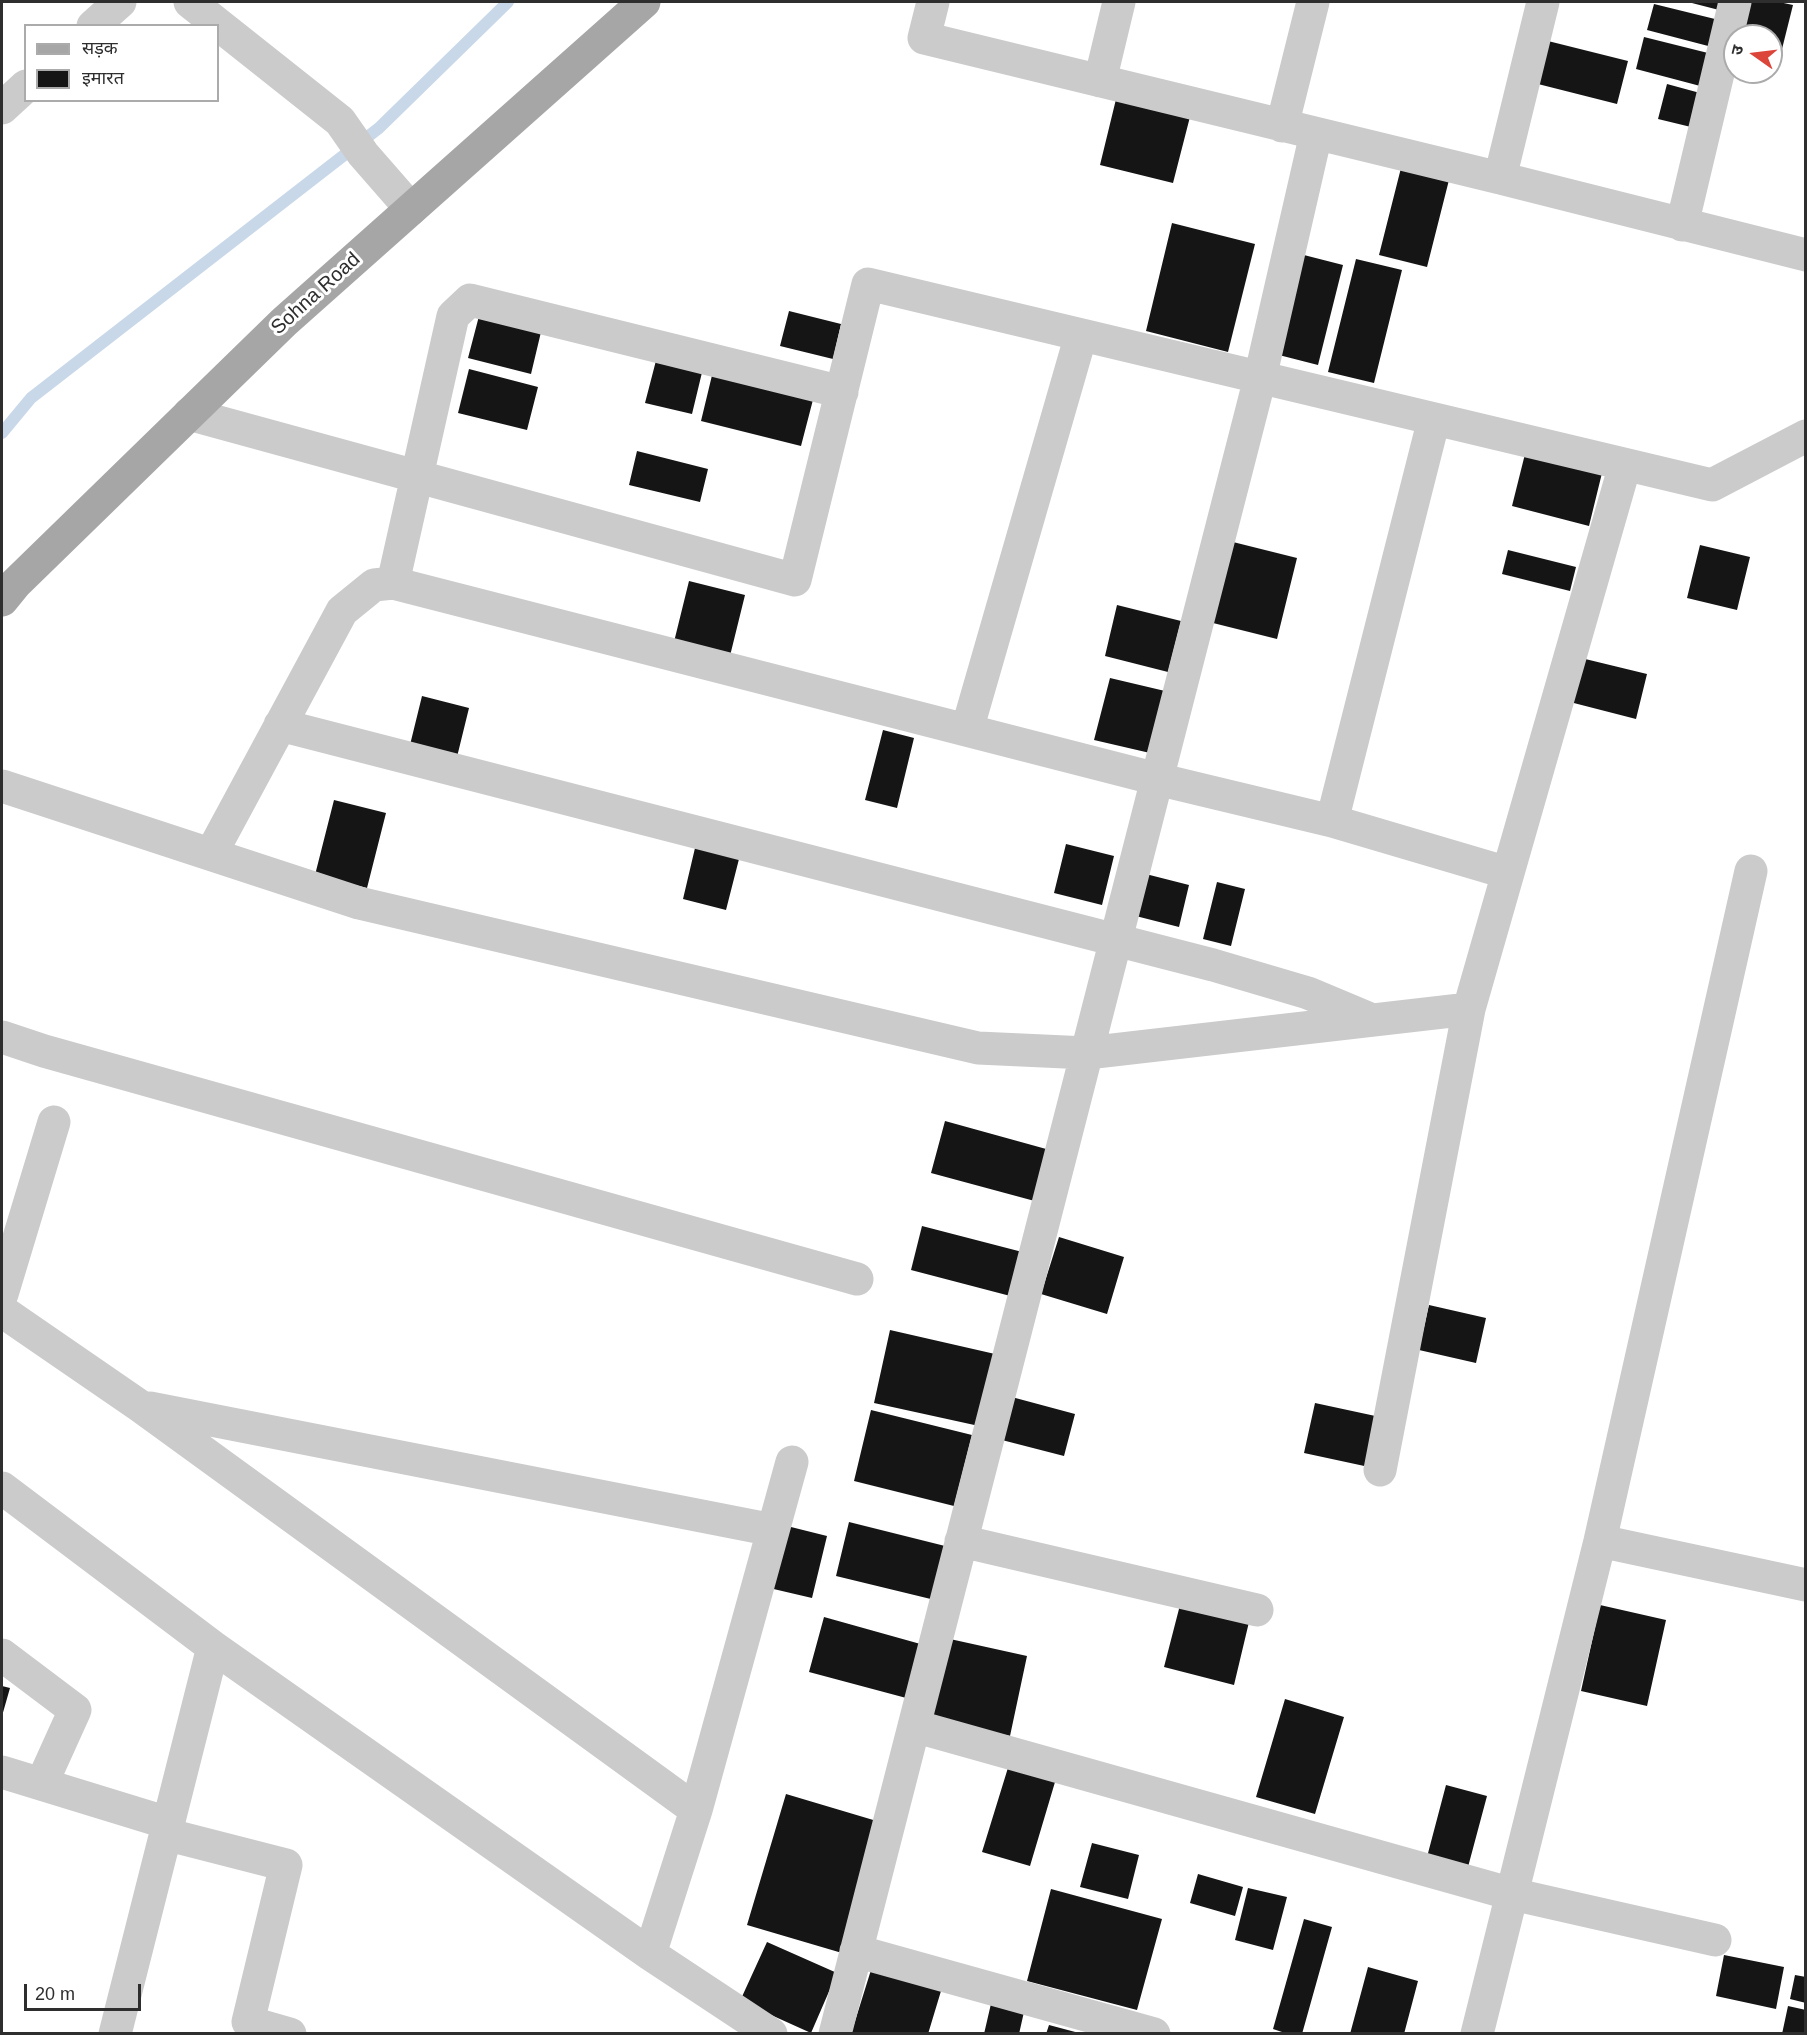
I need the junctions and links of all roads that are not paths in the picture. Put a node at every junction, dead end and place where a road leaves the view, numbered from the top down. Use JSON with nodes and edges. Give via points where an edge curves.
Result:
{"nodes":[{"id":1,"x":120,"y":2,"type":"edge"},
{"id":2,"x":190,"y":2,"type":"edge"},
{"id":3,"x":644,"y":2,"type":"edge"},
{"id":4,"x":933,"y":2,"type":"edge"},
{"id":5,"x":1119,"y":2,"type":"edge"},
{"id":6,"x":1313,"y":2,"type":"edge"},
{"id":7,"x":1543,"y":2,"type":"edge"},
{"id":8,"x":1734,"y":2,"type":"edge"},
{"id":9,"x":95,"y":24,"type":"edge"},
{"id":10,"x":218,"y":24,"type":"edge"},
{"id":11,"x":219,"y":25,"type":"edge"},
{"id":12,"x":1100,"y":81,"type":"junction"},
{"id":13,"x":1282,"y":126,"type":"junction"},
{"id":14,"x":1316,"y":134,"type":"junction"},
{"id":15,"x":1500,"y":178,"type":"junction"},
{"id":16,"x":411,"y":209,"type":"junction"},
{"id":17,"x":1682,"y":225,"type":"junction"},
{"id":18,"x":1806,"y":255,"type":"edge"},
{"id":19,"x":1081,"y":335,"type":"junction"},
{"id":20,"x":1260,"y":378,"type":"junction"},
{"id":21,"x":842,"y":392,"type":"junction"},
{"id":22,"x":189,"y":414,"type":"junction"},
{"id":23,"x":1434,"y":419,"type":"junction"},
{"id":24,"x":1806,"y":436,"type":"edge"},
{"id":25,"x":1624,"y":465,"type":"junction"},
{"id":26,"x":417,"y":477,"type":"junction"},
{"id":27,"x":393,"y":583,"type":"junction"},
{"id":28,"x":2,"y":600,"type":"edge"},
{"id":29,"x":280,"y":725,"type":"junction"},
{"id":30,"x":967,"y":730,"type":"junction"},
{"id":31,"x":1157,"y":779,"type":"junction"},
{"id":32,"x":2,"y":786,"type":"edge"},
{"id":33,"x":1332,"y":820,"type":"junction"},
{"id":34,"x":211,"y":854,"type":"junction"},
{"id":35,"x":1751,"y":871,"type":"dead end"},
{"id":36,"x":1508,"y":873,"type":"junction"},
{"id":37,"x":1115,"y":940,"type":"junction"},
{"id":38,"x":1469,"y":1009,"type":"junction"},
{"id":39,"x":1372,"y":1020,"type":"junction"},
{"id":40,"x":2,"y":1037,"type":"edge"},
{"id":41,"x":1087,"y":1053,"type":"junction"},
{"id":42,"x":54,"y":1122,"type":"dead end"},
{"id":43,"x":857,"y":1279,"type":"dead end"},
{"id":44,"x":2,"y":1294,"type":"edge"},
{"id":45,"x":2,"y":1311,"type":"edge"},
{"id":46,"x":140,"y":1406,"type":"junction"},
{"id":47,"x":792,"y":1462,"type":"dead end"},
{"id":48,"x":1380,"y":1470,"type":"dead end"},
{"id":49,"x":2,"y":1488,"type":"edge"},
{"id":50,"x":773,"y":1530,"type":"junction"},
{"id":51,"x":961,"y":1541,"type":"junction"},
{"id":52,"x":1600,"y":1541,"type":"junction"},
{"id":53,"x":1806,"y":1585,"type":"edge"},
{"id":54,"x":1257,"y":1610,"type":"dead end"},
{"id":55,"x":213,"y":1647,"type":"junction"},
{"id":56,"x":2,"y":1655,"type":"edge"},
{"id":57,"x":914,"y":1726,"type":"junction"},
{"id":58,"x":2,"y":1772,"type":"edge"},
{"id":59,"x":42,"y":1783,"type":"junction"},
{"id":60,"x":696,"y":1810,"type":"junction"},
{"id":61,"x":167,"y":1829,"type":"junction"},
{"id":62,"x":1512,"y":1894,"type":"junction"},
{"id":63,"x":1715,"y":1940,"type":"dead end"},
{"id":64,"x":856,"y":1951,"type":"junction"},
{"id":65,"x":650,"y":1954,"type":"junction"},
{"id":66,"x":115,"y":2034,"type":"edge"},
{"id":67,"x":290,"y":2034,"type":"edge"},
{"id":68,"x":771,"y":2034,"type":"edge"},
{"id":69,"x":835,"y":2034,"type":"edge"},
{"id":70,"x":1154,"y":2034,"type":"edge"},
{"id":71,"x":1477,"y":2034,"type":"edge"}],
"edges":[{"from":1,"to":9,"type":"street"},
{"from":2,"to":10,"type":"street"},
{"from":3,"to":16,"type":"main road","name":"Sohna Road"},
{"from":4,"to":12,"type":"street","via":[[924,38]]},
{"from":5,"to":12,"type":"street"},
{"from":6,"to":13,"type":"street"},
{"from":7,"to":15,"type":"street"},
{"from":8,"to":17,"type":"street"},
{"from":11,"to":16,"type":"street","via":[[340,121]]},
{"from":12,"to":13,"type":"street"},
{"from":13,"to":14,"type":"street"},
{"from":14,"to":15,"type":"street"},
{"from":14,"to":20,"type":"street"},
{"from":15,"to":17,"type":"street"},
{"from":16,"to":22,"type":"main road","name":"Sohna Road","via":[[284,322]]},
{"from":17,"to":18,"type":"street"},
{"from":19,"to":20,"type":"street"},
{"from":19,"to":21,"type":"street","via":[[868,284]]},
{"from":19,"to":30,"type":"street"},
{"from":20,"to":23,"type":"street"},
{"from":20,"to":31,"type":"street"},
{"from":21,"to":26,"type":"street","via":[[470,300],[453,316]]},
{"from":21,"to":26,"type":"street","via":[[795,580]]},
{"from":22,"to":26,"type":"street"},
{"from":22,"to":28,"type":"main road","name":"Sohna Road"},
{"from":23,"to":25,"type":"street"},
{"from":23,"to":33,"type":"street"},
{"from":24,"to":25,"type":"street","via":[[1713,485]]},
{"from":25,"to":36,"type":"street"},
{"from":26,"to":27,"type":"street"},
{"from":27,"to":29,"type":"street","via":[[374,585],[342,611]]},
{"from":27,"to":30,"type":"street"},
{"from":29,"to":34,"type":"street"},
{"from":29,"to":37,"type":"street"},
{"from":30,"to":31,"type":"street"},
{"from":31,"to":33,"type":"street"},
{"from":31,"to":37,"type":"street"},
{"from":32,"to":34,"type":"street"},
{"from":33,"to":36,"type":"street"},
{"from":34,"to":41,"type":"street","via":[[359,903],[978,1048]]},
{"from":35,"to":52,"type":"street"},
{"from":36,"to":38,"type":"street"},
{"from":37,"to":39,"type":"street","via":[[1308,993]]},
{"from":37,"to":41,"type":"street"},
{"from":38,"to":39,"type":"street"},
{"from":38,"to":48,"type":"street"},
{"from":39,"to":41,"type":"street"},
{"from":40,"to":43,"type":"street"},
{"from":41,"to":51,"type":"street"},
{"from":42,"to":44,"type":"street"},
{"from":45,"to":46,"type":"street"},
{"from":46,"to":50,"type":"street"},
{"from":46,"to":60,"type":"street"},
{"from":47,"to":50,"type":"street"},
{"from":49,"to":55,"type":"street"},
{"from":50,"to":60,"type":"street"},
{"from":51,"to":54,"type":"street"},
{"from":51,"to":57,"type":"street"},
{"from":52,"to":53,"type":"street"},
{"from":52,"to":62,"type":"street"},
{"from":55,"to":61,"type":"street"},
{"from":55,"to":65,"type":"street"},
{"from":56,"to":59,"type":"street","via":[[75,1710]]},
{"from":57,"to":62,"type":"street"},
{"from":57,"to":64,"type":"street"},
{"from":58,"to":59,"type":"street"},
{"from":59,"to":61,"type":"street"},
{"from":60,"to":65,"type":"street"},
{"from":61,"to":66,"type":"street"},
{"from":61,"to":67,"type":"street","via":[[286,1865],[248,2022]]},
{"from":62,"to":63,"type":"street"},
{"from":62,"to":71,"type":"street"},
{"from":64,"to":69,"type":"street"},
{"from":64,"to":70,"type":"street"},
{"from":65,"to":68,"type":"street"}]}
